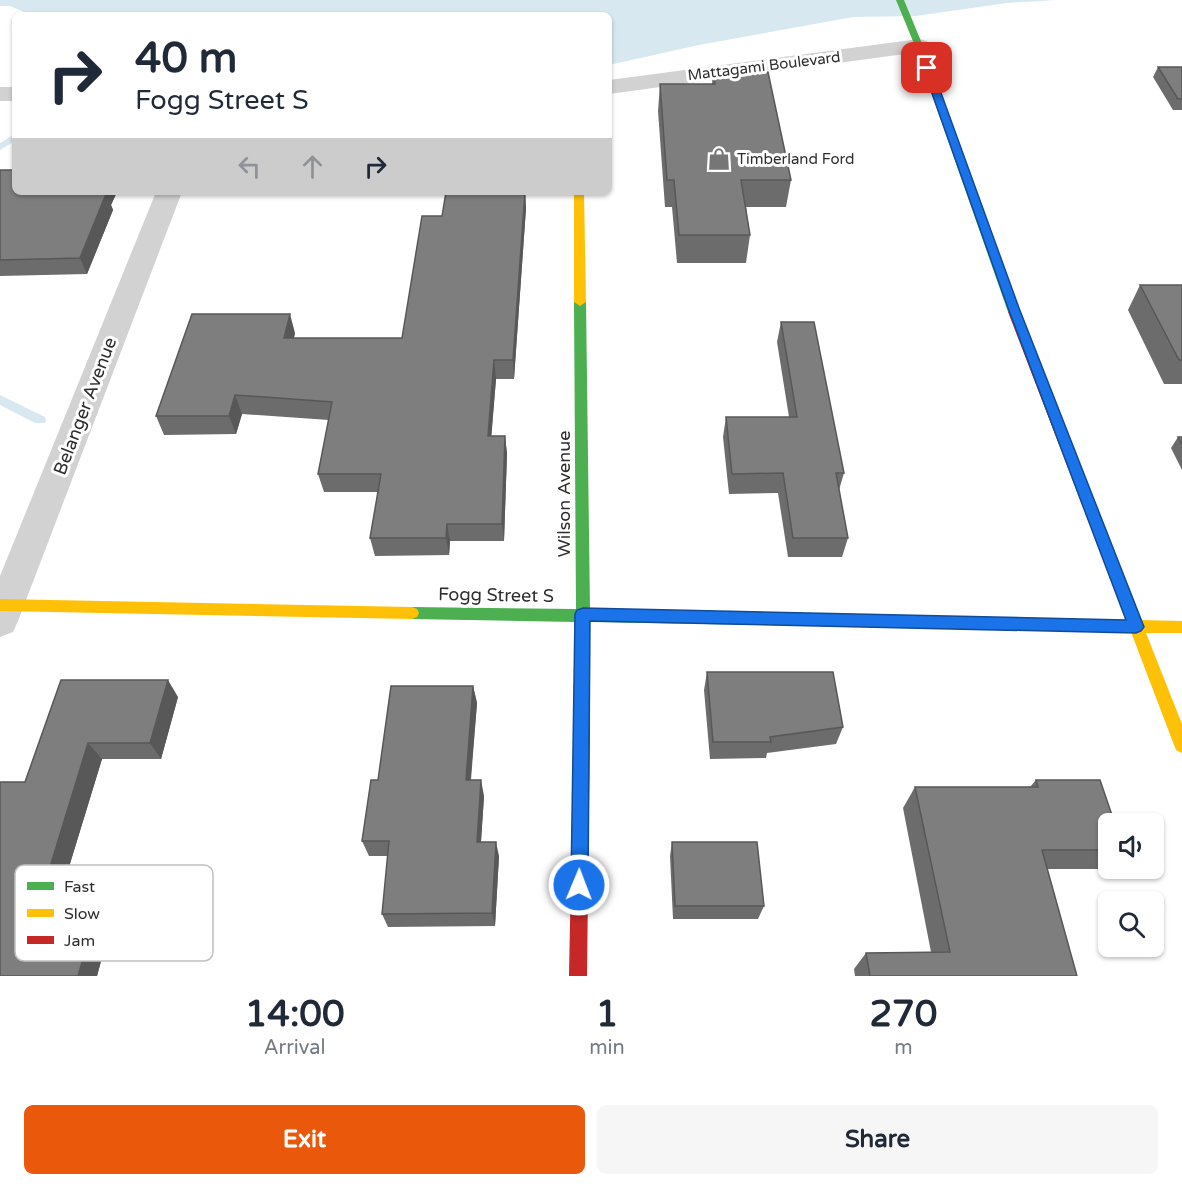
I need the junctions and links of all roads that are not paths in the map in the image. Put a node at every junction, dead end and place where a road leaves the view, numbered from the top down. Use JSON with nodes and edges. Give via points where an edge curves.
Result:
{"nodes":[{"id":1,"x":900,"y":0,"type":"edge"},
{"id":2,"x":916,"y":38,"type":"junction"},
{"id":3,"x":612,"y":87,"type":"edge"},
{"id":4,"x":168,"y":195,"type":"edge"},
{"id":5,"x":579,"y":195,"type":"edge"},
{"id":6,"x":2,"y":610,"type":"edge"},
{"id":7,"x":583,"y":614,"type":"junction"},
{"id":8,"x":1136,"y":627,"type":"junction"},
{"id":9,"x":1182,"y":627,"type":"edge"},
{"id":10,"x":1182,"y":745,"type":"edge"},
{"id":11,"x":578,"y":976,"type":"edge"}],
"edges":[{"from":1,"to":2,"type":"street"},
{"from":2,"to":3,"type":"street","name":"Mattagami Boulevard"},
{"from":2,"to":8,"type":"street","via":[[1013,308]]},
{"from":4,"to":6,"type":"street","name":"Belanger Avenue"},
{"from":5,"to":7,"type":"street","name":"Wilson Avenue"},
{"from":6,"to":7,"type":"street","name":"Fogg Street S"},
{"from":7,"to":8,"type":"street","name":"Fogg Street S"},
{"from":7,"to":11,"type":"street","name":"Wilson Avenue"},
{"from":8,"to":9,"type":"street","name":"Fogg Street S"},
{"from":8,"to":10,"type":"street"}]}
